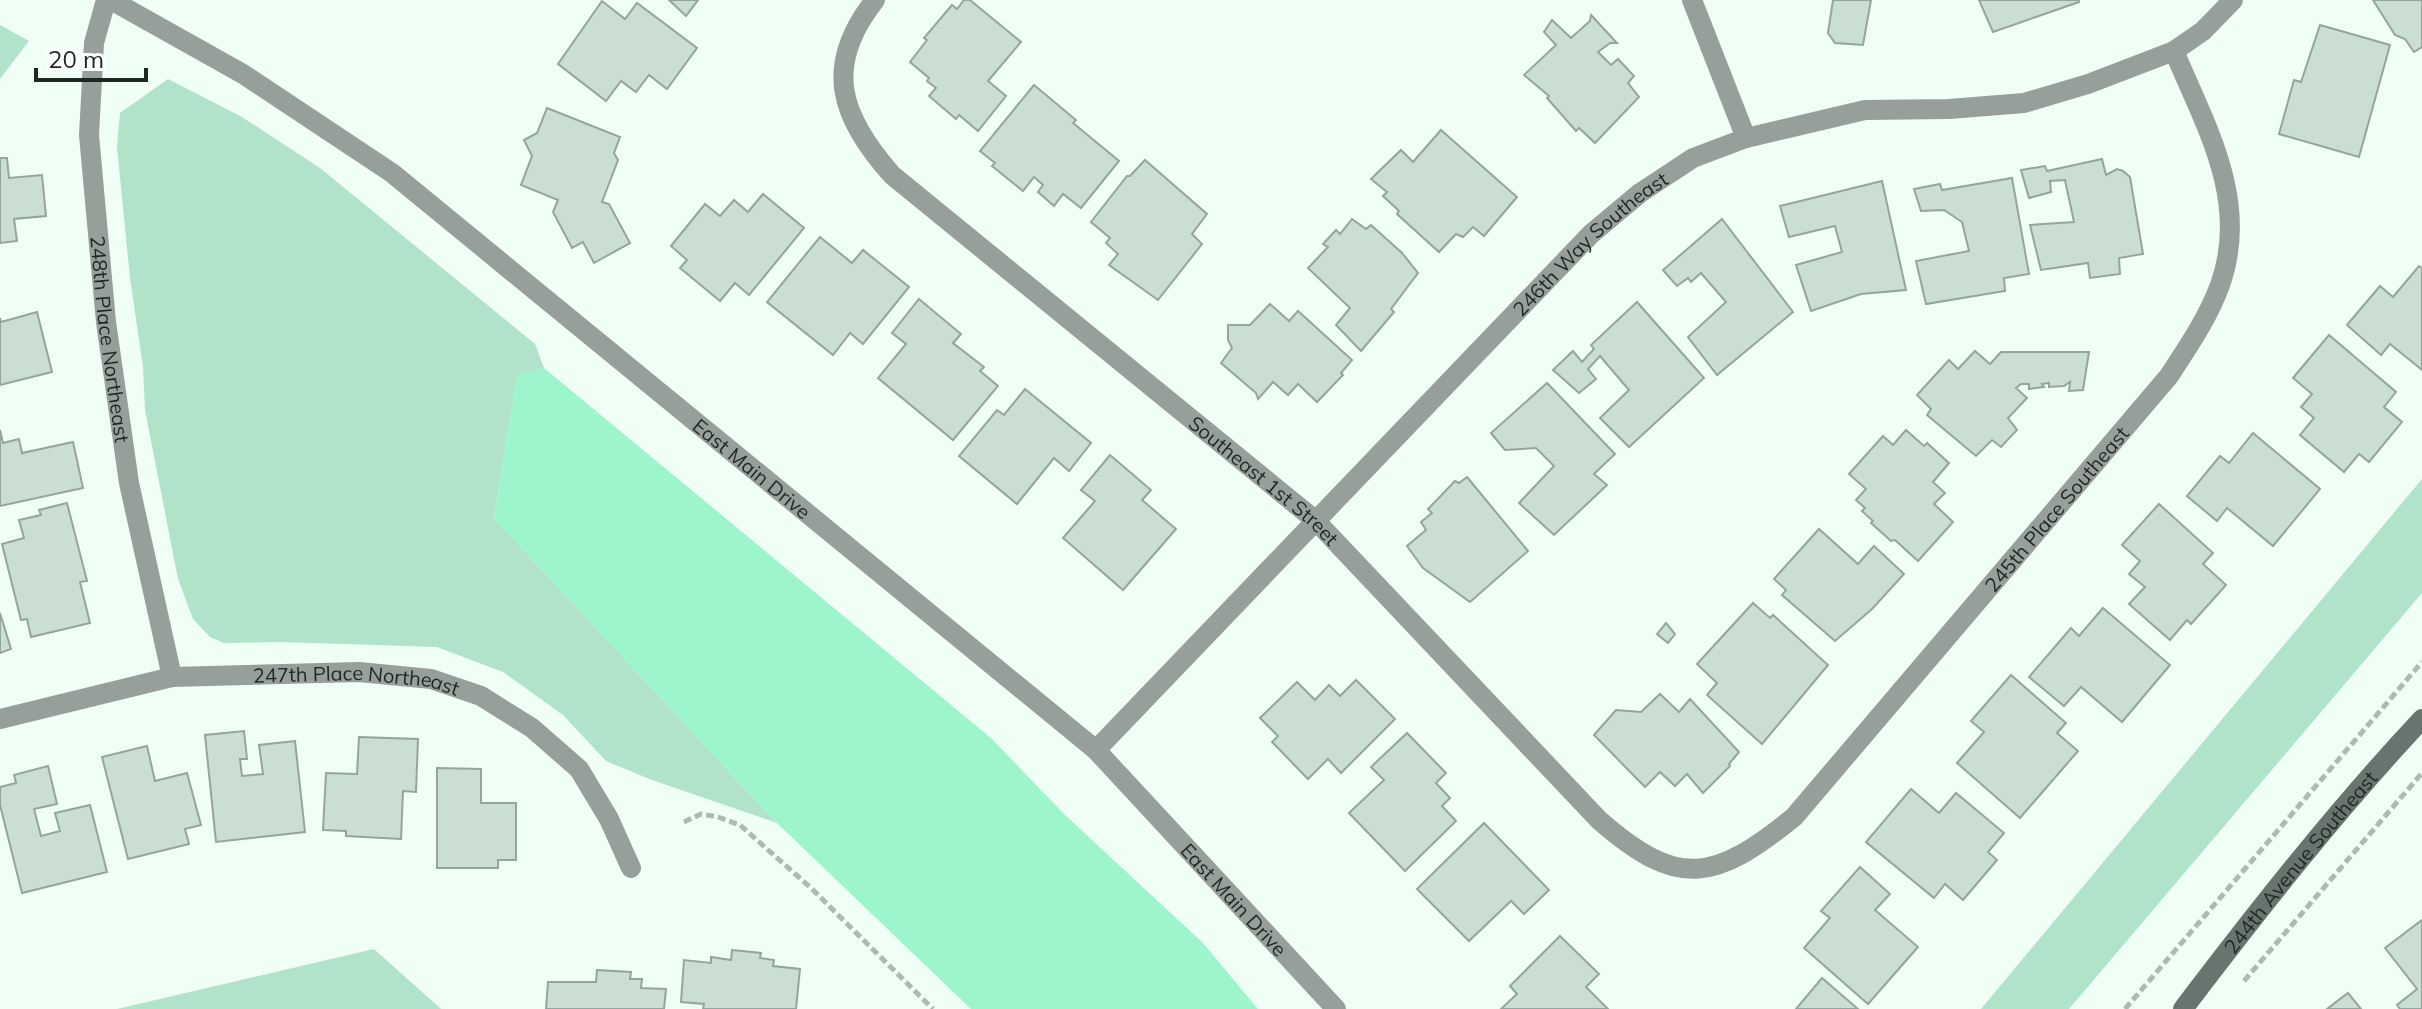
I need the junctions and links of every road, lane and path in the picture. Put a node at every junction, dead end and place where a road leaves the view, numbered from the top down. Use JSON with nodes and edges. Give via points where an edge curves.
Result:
{"nodes":[{"id":1,"x":108,"y":0,"type":"edge"},
{"id":2,"x":875,"y":0,"type":"edge"},
{"id":3,"x":1692,"y":0,"type":"edge"},
{"id":4,"x":2233,"y":0,"type":"edge"},
{"id":5,"x":2174,"y":51,"type":"junction"},
{"id":6,"x":1746,"y":138,"type":"junction"},
{"id":7,"x":1315,"y":520,"type":"junction"},
{"id":8,"x":2422,"y":662,"type":"edge"},
{"id":9,"x":172,"y":677,"type":"junction"},
{"id":10,"x":0,"y":719,"type":"edge"},
{"id":11,"x":2422,"y":719,"type":"edge"},
{"id":12,"x":1096,"y":750,"type":"junction"},
{"id":13,"x":2422,"y":773,"type":"edge"},
{"id":14,"x":684,"y":822,"type":"dead end"},
{"id":15,"x":631,"y":868,"type":"dead end"},
{"id":16,"x":1690,"y":870,"type":"joint"},
{"id":17,"x":2238,"y":989,"type":"dead end"},
{"id":18,"x":933,"y":1009,"type":"edge"},
{"id":19,"x":1336,"y":1009,"type":"edge"},
{"id":20,"x":2125,"y":1009,"type":"edge"},
{"id":21,"x":2183,"y":1009,"type":"edge"}],
"edges":[{"from":1,"to":9,"type":"street","name":"248th Place Northeast","via":[[94,43],[89,135],[106,322],[129,483]]},
{"from":1,"to":12,"type":"street","name":"East Main Drive","via":[[243,74],[392,173]]},
{"from":2,"to":7,"type":"street","name":"Southeast 1st Street","via":[[853,38],[842,89],[866,146],[892,175]]},
{"from":3,"to":6,"type":"street"},
{"from":4,"to":5,"type":"street","name":"246th Way Southeast"},
{"from":5,"to":6,"type":"street","name":"246th Way Southeast","via":[[2024,103],[1865,110]]},
{"from":5,"to":16,"type":"street","name":"245th Place Southeast","via":[[2219,159],[2231,210],[2220,285],[2199,330],[2169,376],[1794,817],[1756,848],[1723,864]]},
{"from":6,"to":7,"type":"street","name":"246th Way Southeast","via":[[1693,158],[1591,234]]},
{"from":7,"to":12,"type":"street","name":"246th Way Southeast"},
{"from":7,"to":16,"type":"street","name":"Southeast 1st Street","via":[[1599,820],[1628,845]]},
{"from":8,"to":20,"type":"path"},
{"from":9,"to":10,"type":"street","name":"247th Place Northeast"},
{"from":9,"to":15,"type":"street","name":"247th Place Northeast","via":[[359,672],[431,679],[481,696],[532,728],[579,769]]},
{"from":11,"to":21,"type":"street","name":"244th Avenue Southeast","via":[[2283,878]]},
{"from":12,"to":19,"type":"street","name":"East Main Drive"},
{"from":13,"to":17,"type":"path"},
{"from":14,"to":18,"type":"path","via":[[701,814],[740,825]]}]}
